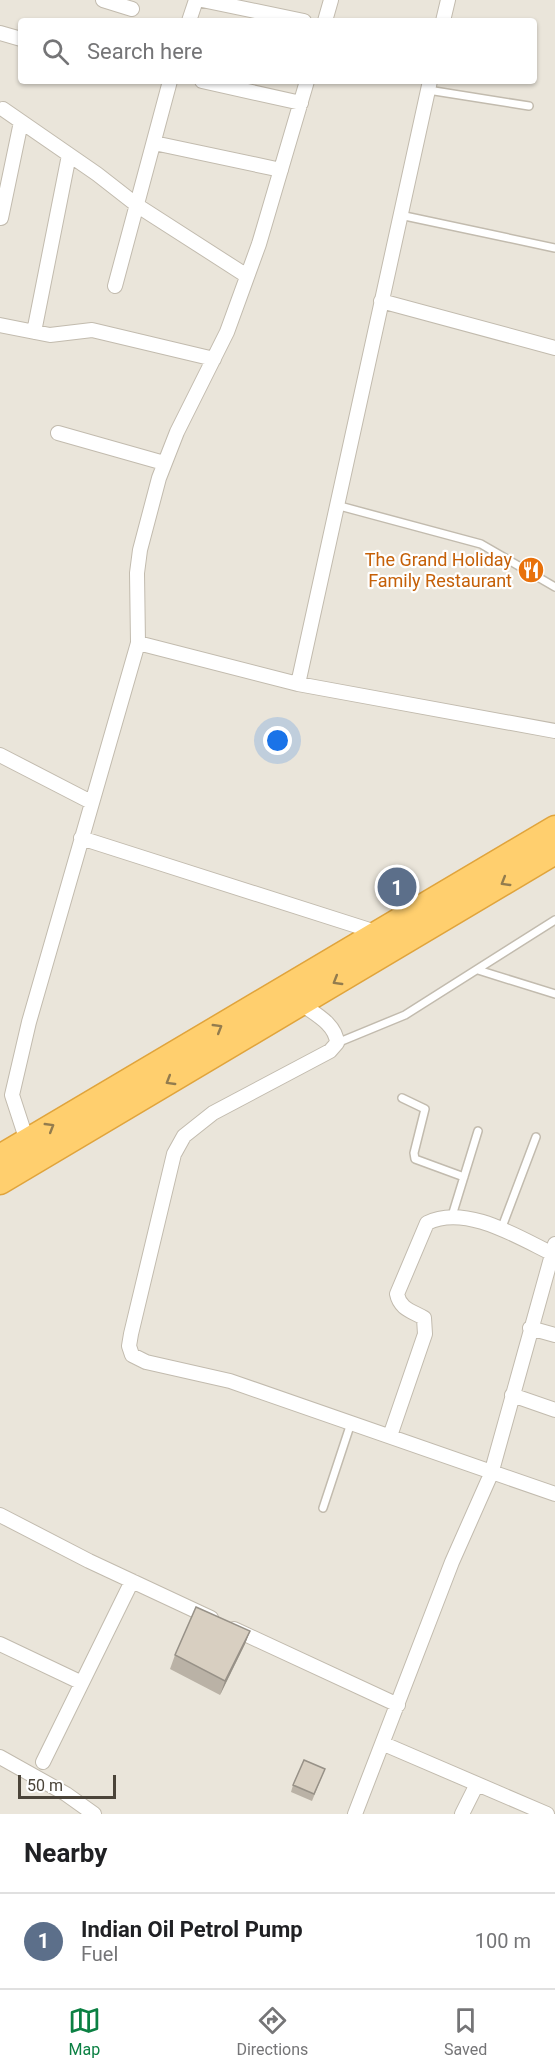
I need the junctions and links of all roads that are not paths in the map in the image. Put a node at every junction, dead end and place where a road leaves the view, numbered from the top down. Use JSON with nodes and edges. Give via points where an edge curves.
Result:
{"nodes":[{"id":1,"x":103,"y":0,"type":"edge"},
{"id":2,"x":196,"y":0,"type":"edge"},
{"id":3,"x":202,"y":0,"type":"edge"},
{"id":4,"x":331,"y":0,"type":"edge"},
{"id":5,"x":448,"y":0,"type":"edge"},
{"id":6,"x":132,"y":10,"type":"edge"},
{"id":7,"x":190,"y":18,"type":"edge"},
{"id":8,"x":289,"y":18,"type":"edge"},
{"id":9,"x":326,"y":18,"type":"edge"},
{"id":10,"x":444,"y":18,"type":"edge"},
{"id":11,"x":0,"y":33,"type":"edge"},
{"id":12,"x":18,"y":38,"type":"edge"},
{"id":13,"x":169,"y":84,"type":"edge"},
{"id":14,"x":216,"y":84,"type":"edge"},
{"id":15,"x":306,"y":84,"type":"edge"},
{"id":16,"x":429,"y":86,"type":"edge"},
{"id":17,"x":301,"y":103,"type":"junction"},
{"id":18,"x":529,"y":106,"type":"dead end"},
{"id":19,"x":3,"y":109,"type":"dead end"},
{"id":20,"x":21,"y":122,"type":"junction"},
{"id":21,"x":154,"y":143,"type":"junction"},
{"id":22,"x":69,"y":155,"type":"junction"},
{"id":23,"x":281,"y":170,"type":"junction"},
{"id":24,"x":138,"y":207,"type":"junction"},
{"id":25,"x":400,"y":215,"type":"junction"},
{"id":26,"x":1,"y":218,"type":"edge"},
{"id":27,"x":555,"y":248,"type":"edge"},
{"id":28,"x":247,"y":276,"type":"junction"},
{"id":29,"x":115,"y":286,"type":"dead end"},
{"id":30,"x":381,"y":301,"type":"junction"},
{"id":31,"x":0,"y":325,"type":"edge"},
{"id":32,"x":34,"y":332,"type":"junction"},
{"id":33,"x":555,"y":348,"type":"edge"},
{"id":34,"x":214,"y":359,"type":"junction"},
{"id":35,"x":58,"y":433,"type":"dead end"},
{"id":36,"x":164,"y":463,"type":"junction"},
{"id":37,"x":336,"y":505,"type":"junction"},
{"id":38,"x":555,"y":587,"type":"edge"},
{"id":39,"x":138,"y":643,"type":"junction"},
{"id":40,"x":298,"y":684,"type":"junction"},
{"id":41,"x":555,"y":731,"type":"edge"},
{"id":42,"x":0,"y":756,"type":"edge"},
{"id":43,"x":91,"y":802,"type":"junction"},
{"id":44,"x":555,"y":828,"type":"edge"},
{"id":45,"x":81,"y":838,"type":"junction"},
{"id":46,"x":555,"y":852,"type":"edge"},
{"id":47,"x":555,"y":920,"type":"edge"},
{"id":48,"x":379,"y":933,"type":"junction"},
{"id":49,"x":478,"y":970,"type":"junction"},
{"id":50,"x":555,"y":994,"type":"edge"},
{"id":51,"x":300,"y":1003,"type":"junction"},
{"id":52,"x":337,"y":1043,"type":"junction"},
{"id":53,"x":402,"y":1098,"type":"dead end"},
{"id":54,"x":478,"y":1131,"type":"dead end"},
{"id":55,"x":536,"y":1137,"type":"dead end"},
{"id":56,"x":27,"y":1141,"type":"junction"},
{"id":57,"x":0,"y":1157,"type":"edge"},
{"id":58,"x":464,"y":1176,"type":"junction"},
{"id":59,"x":0,"y":1182,"type":"edge"},
{"id":60,"x":451,"y":1219,"type":"junction"},
{"id":61,"x":501,"y":1227,"type":"junction"},
{"id":62,"x":554,"y":1251,"type":"edge"},
{"id":63,"x":530,"y":1328,"type":"junction"},
{"id":64,"x":555,"y":1335,"type":"edge"},
{"id":65,"x":512,"y":1395,"type":"junction"},
{"id":66,"x":555,"y":1410,"type":"edge"},
{"id":67,"x":351,"y":1423,"type":"junction"},
{"id":68,"x":390,"y":1436,"type":"junction"},
{"id":69,"x":490,"y":1474,"type":"junction"},
{"id":70,"x":555,"y":1494,"type":"edge"},
{"id":71,"x":323,"y":1508,"type":"dead end"},
{"id":72,"x":0,"y":1515,"type":"edge"},
{"id":73,"x":132,"y":1581,"type":"junction"},
{"id":74,"x":0,"y":1644,"type":"edge"},
{"id":75,"x":80,"y":1682,"type":"junction"},
{"id":76,"x":398,"y":1705,"type":"junction"},
{"id":77,"x":384,"y":1744,"type":"junction"},
{"id":78,"x":0,"y":1757,"type":"edge"},
{"id":79,"x":43,"y":1762,"type":"dead end"},
{"id":80,"x":477,"y":1784,"type":"junction"},
{"id":81,"x":532,"y":1811,"type":"edge"},
{"id":82,"x":94,"y":1814,"type":"edge"},
{"id":83,"x":355,"y":1814,"type":"edge"},
{"id":84,"x":462,"y":1814,"type":"edge"},
{"id":85,"x":547,"y":1814,"type":"edge"}],
"edges":[{"from":1,"to":6,"type":"street"},
{"from":2,"to":7,"type":"street"},
{"from":3,"to":8,"type":"street"},
{"from":4,"to":9,"type":"street"},
{"from":5,"to":10,"type":"street"},
{"from":11,"to":12,"type":"street"},
{"from":13,"to":21,"type":"street"},
{"from":14,"to":17,"type":"street"},
{"from":15,"to":17,"type":"street"},
{"from":16,"to":18,"type":"lane"},
{"from":16,"to":25,"type":"street"},
{"from":17,"to":23,"type":"street"},
{"from":19,"to":20,"type":"street"},
{"from":20,"to":22,"type":"street"},
{"from":20,"to":26,"type":"street"},
{"from":21,"to":23,"type":"street"},
{"from":21,"to":24,"type":"street"},
{"from":22,"to":24,"type":"street"},
{"from":22,"to":32,"type":"street"},
{"from":23,"to":28,"type":"street"},
{"from":24,"to":28,"type":"street"},
{"from":24,"to":29,"type":"street"},
{"from":25,"to":27,"type":"lane"},
{"from":25,"to":30,"type":"street"},
{"from":28,"to":34,"type":"street"},
{"from":30,"to":33,"type":"street"},
{"from":30,"to":37,"type":"street"},
{"from":31,"to":32,"type":"street"},
{"from":32,"to":34,"type":"street","via":[[50,335],[92,330]]},
{"from":34,"to":36,"type":"street"},
{"from":35,"to":36,"type":"street"},
{"from":36,"to":39,"type":"street","via":[[140,550]]},
{"from":37,"to":38,"type":"lane","via":[[481,544]]},
{"from":37,"to":40,"type":"street"},
{"from":39,"to":40,"type":"street"},
{"from":39,"to":43,"type":"street"},
{"from":40,"to":41,"type":"street"},
{"from":42,"to":43,"type":"street"},
{"from":43,"to":45,"type":"street"},
{"from":44,"to":48,"type":"highway"},
{"from":45,"to":48,"type":"street"},
{"from":45,"to":56,"type":"street","via":[[12,1095]]},
{"from":46,"to":51,"type":"highway","one_way":true},
{"from":47,"to":49,"type":"lane"},
{"from":56,"to":48,"type":"highway","one_way":true},
{"from":49,"to":50,"type":"lane"},
{"from":49,"to":52,"type":"lane","via":[[405,1016]]},
{"from":51,"to":52,"type":"street","via":[[331,1026]]},
{"from":51,"to":59,"type":"highway","one_way":true},
{"from":52,"to":67,"type":"street","via":[[213,1113],[184,1136],[174,1154],[129,1346],[132,1355],[146,1362],[230,1381]]},
{"from":53,"to":58,"type":"lane","via":[[425,1109],[414,1153],[416,1159]]},
{"from":54,"to":58,"type":"lane"},
{"from":55,"to":61,"type":"lane"},
{"from":56,"to":57,"type":"highway"},
{"from":58,"to":60,"type":"lane"},
{"from":60,"to":61,"type":"street"},
{"from":60,"to":68,"type":"street","via":[[435,1219],[423,1229],[398,1294],[405,1309],[424,1318],[426,1325]]},
{"from":61,"to":62,"type":"street"},
{"from":62,"to":63,"type":"street"},
{"from":63,"to":64,"type":"street"},
{"from":63,"to":65,"type":"street"},
{"from":65,"to":66,"type":"street"},
{"from":65,"to":69,"type":"street"},
{"from":67,"to":68,"type":"street"},
{"from":67,"to":71,"type":"lane"},
{"from":68,"to":69,"type":"street"},
{"from":69,"to":70,"type":"street"},
{"from":69,"to":76,"type":"street"},
{"from":72,"to":73,"type":"street"},
{"from":73,"to":75,"type":"street"},
{"from":73,"to":76,"type":"street"},
{"from":74,"to":75,"type":"street"},
{"from":75,"to":79,"type":"street"},
{"from":76,"to":77,"type":"street"},
{"from":77,"to":80,"type":"street"},
{"from":77,"to":83,"type":"street"},
{"from":78,"to":82,"type":"street"},
{"from":80,"to":81,"type":"street"},
{"from":80,"to":84,"type":"street"},
{"from":81,"to":85,"type":"street"}]}
